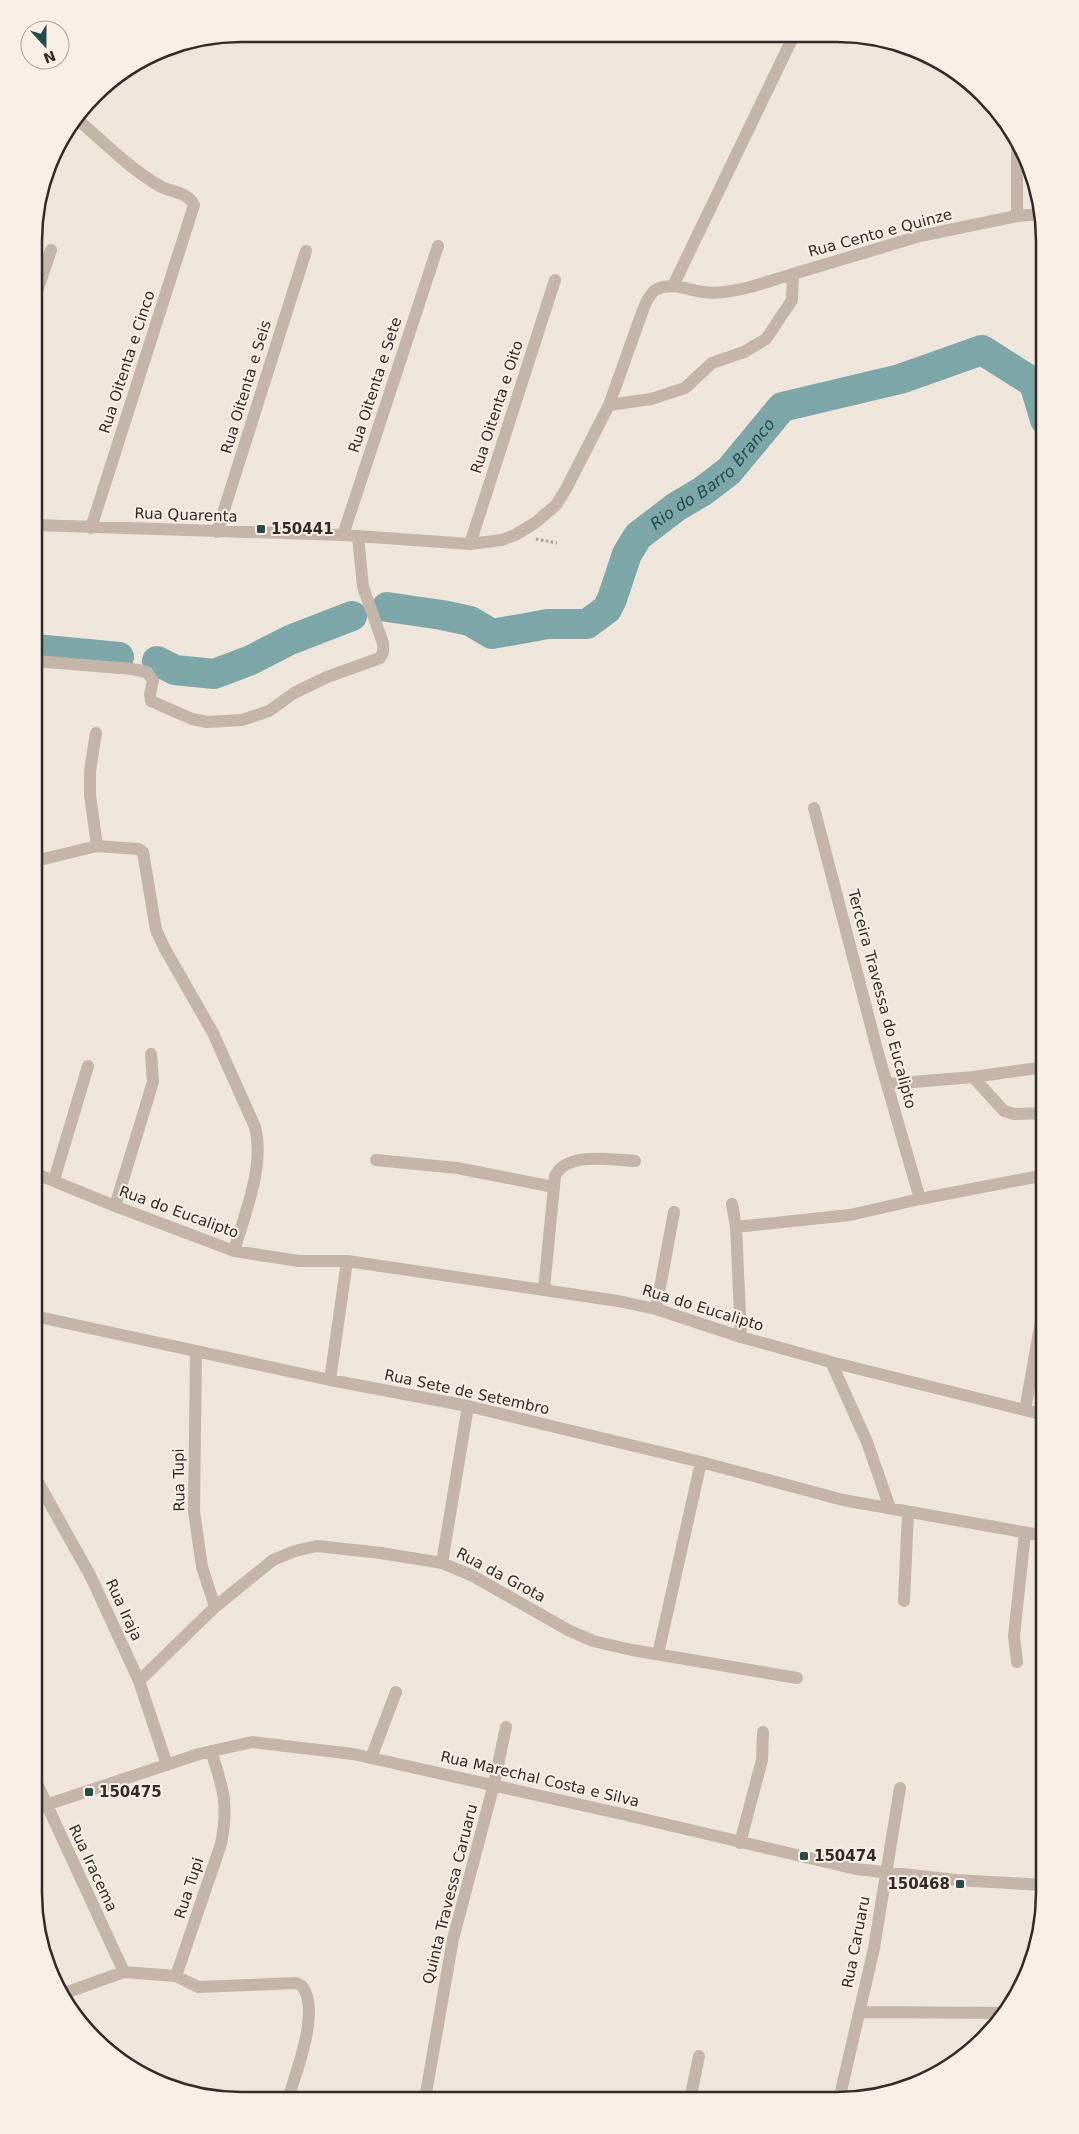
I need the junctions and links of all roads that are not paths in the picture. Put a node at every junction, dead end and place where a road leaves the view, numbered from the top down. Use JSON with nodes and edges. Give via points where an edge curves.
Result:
{"nodes":[{"id":1,"x":791,"y":42,"type":"edge"},
{"id":2,"x":82,"y":123,"type":"edge"},
{"id":3,"x":1017,"y":155,"type":"edge"},
{"id":4,"x":1035,"y":215,"type":"edge"},
{"id":5,"x":1017,"y":216,"type":"junction"},
{"id":6,"x":438,"y":246,"type":"dead end"},
{"id":7,"x":52,"y":250,"type":"dead end"},
{"id":8,"x":306,"y":251,"type":"dead end"},
{"id":9,"x":793,"y":274,"type":"junction"},
{"id":10,"x":42,"y":278,"type":"edge"},
{"id":11,"x":555,"y":280,"type":"dead end"},
{"id":12,"x":673,"y":286,"type":"junction"},
{"id":13,"x":610,"y":405,"type":"junction"},
{"id":14,"x":42,"y":525,"type":"edge"},
{"id":15,"x":91,"y":528,"type":"junction"},
{"id":16,"x":217,"y":532,"type":"junction"},
{"id":17,"x":343,"y":535,"type":"junction"},
{"id":18,"x":358,"y":536,"type":"junction"},
{"id":19,"x":470,"y":544,"type":"junction"},
{"id":20,"x":42,"y":662,"type":"edge"},
{"id":21,"x":96,"y":733,"type":"dead end"},
{"id":22,"x":814,"y":808,"type":"dead end"},
{"id":23,"x":97,"y":846,"type":"junction"},
{"id":24,"x":42,"y":859,"type":"edge"},
{"id":25,"x":151,"y":1054,"type":"dead end"},
{"id":26,"x":88,"y":1066,"type":"dead end"},
{"id":27,"x":1036,"y":1069,"type":"edge"},
{"id":28,"x":973,"y":1077,"type":"junction"},
{"id":29,"x":889,"y":1084,"type":"junction"},
{"id":30,"x":1036,"y":1113,"type":"edge"},
{"id":31,"x":376,"y":1160,"type":"dead end"},
{"id":32,"x":634,"y":1161,"type":"dead end"},
{"id":33,"x":42,"y":1176,"type":"edge"},
{"id":34,"x":1036,"y":1177,"type":"edge"},
{"id":35,"x":54,"y":1180,"type":"junction"},
{"id":36,"x":554,"y":1188,"type":"junction"},
{"id":37,"x":920,"y":1199,"type":"junction"},
{"id":38,"x":732,"y":1204,"type":"dead end"},
{"id":39,"x":115,"y":1206,"type":"junction"},
{"id":40,"x":674,"y":1212,"type":"dead end"},
{"id":41,"x":736,"y":1227,"type":"junction"},
{"id":42,"x":234,"y":1251,"type":"junction"},
{"id":43,"x":347,"y":1261,"type":"junction"},
{"id":44,"x":544,"y":1288,"type":"junction"},
{"id":45,"x":656,"y":1309,"type":"junction"},
{"id":46,"x":42,"y":1318,"type":"edge"},
{"id":47,"x":741,"y":1337,"type":"junction"},
{"id":48,"x":1036,"y":1349,"type":"edge"},
{"id":49,"x":196,"y":1351,"type":"junction"},
{"id":50,"x":832,"y":1362,"type":"junction"},
{"id":51,"x":330,"y":1380,"type":"junction"},
{"id":52,"x":468,"y":1406,"type":"junction"},
{"id":53,"x":1025,"y":1410,"type":"junction"},
{"id":54,"x":1036,"y":1413,"type":"edge"},
{"id":55,"x":701,"y":1462,"type":"junction"},
{"id":56,"x":42,"y":1489,"type":"edge"},
{"id":57,"x":890,"y":1508,"type":"junction"},
{"id":58,"x":908,"y":1512,"type":"junction"},
{"id":59,"x":1025,"y":1533,"type":"junction"},
{"id":60,"x":1036,"y":1535,"type":"edge"},
{"id":61,"x":442,"y":1562,"type":"junction"},
{"id":62,"x":904,"y":1601,"type":"dead end"},
{"id":63,"x":215,"y":1607,"type":"junction"},
{"id":64,"x":658,"y":1654,"type":"junction"},
{"id":65,"x":1017,"y":1662,"type":"dead end"},
{"id":66,"x":797,"y":1678,"type":"dead end"},
{"id":67,"x":139,"y":1681,"type":"junction"},
{"id":68,"x":396,"y":1692,"type":"dead end"},
{"id":69,"x":506,"y":1727,"type":"dead end"},
{"id":70,"x":764,"y":1732,"type":"dead end"},
{"id":71,"x":211,"y":1751,"type":"junction"},
{"id":72,"x":371,"y":1758,"type":"junction"},
{"id":73,"x":167,"y":1765,"type":"junction"},
{"id":74,"x":494,"y":1784,"type":"junction"},
{"id":75,"x":900,"y":1788,"type":"dead end"},
{"id":76,"x":42,"y":1806,"type":"edge"},
{"id":77,"x":42,"y":1811,"type":"edge"},
{"id":78,"x":740,"y":1843,"type":"junction"},
{"id":79,"x":885,"y":1873,"type":"junction"},
{"id":80,"x":1036,"y":1884,"type":"edge"},
{"id":81,"x":124,"y":1972,"type":"junction"},
{"id":82,"x":176,"y":1976,"type":"junction"},
{"id":83,"x":69,"y":1992,"type":"edge"},
{"id":84,"x":859,"y":2012,"type":"junction"},
{"id":85,"x":996,"y":2013,"type":"edge"},
{"id":86,"x":699,"y":2056,"type":"dead end"},
{"id":87,"x":290,"y":2092,"type":"edge"},
{"id":88,"x":426,"y":2092,"type":"edge"},
{"id":89,"x":692,"y":2092,"type":"edge"},
{"id":90,"x":842,"y":2092,"type":"edge"}],
"edges":[{"from":1,"to":12,"type":"street"},
{"from":2,"to":15,"type":"street","name":"Rua Oitenta e Cinco","via":[[148,179],[166,190],[186,195],[194,205]]},
{"from":3,"to":5,"type":"street"},
{"from":4,"to":5,"type":"street","name":"Rua Cento e Quinze"},
{"from":5,"to":9,"type":"street","name":"Rua Cento e Quinze","via":[[920,236]]},
{"from":6,"to":17,"type":"street","name":"Rua Oitenta e Sete"},
{"from":7,"to":10,"type":"street"},
{"from":8,"to":16,"type":"street","name":"Rua Oitenta e Seis"},
{"from":9,"to":12,"type":"street","name":"Rua Cento e Quinze","via":[[719,292]]},
{"from":9,"to":13,"type":"street","via":[[792,300],[766,339],[744,352],[712,363],[685,388]]},
{"from":11,"to":19,"type":"street","name":"Rua Oitenta e Oito"},
{"from":12,"to":13,"type":"street","via":[[656,289],[649,296]]},
{"from":13,"to":19,"type":"street","name":"Rua Quarenta","via":[[556,505],[515,535]]},
{"from":14,"to":15,"type":"street","name":"Rua Quarenta"},
{"from":15,"to":16,"type":"street","name":"Rua Quarenta"},
{"from":16,"to":17,"type":"street","name":"Rua Quarenta"},
{"from":17,"to":18,"type":"street","name":"Rua Quarenta"},
{"from":18,"to":19,"type":"street","name":"Rua Quarenta"},
{"from":18,"to":20,"type":"street","via":[[363,587],[383,643],[380,658],[307,686],[259,715],[226,722],[192,719],[150,700],[152,681],[147,672]]},
{"from":21,"to":23,"type":"street","via":[[90,795]]},
{"from":22,"to":29,"type":"street","name":"Terceira Travessa do Eucalipto"},
{"from":23,"to":24,"type":"street"},
{"from":23,"to":42,"type":"street","via":[[143,852],[156,930],[213,1033],[256,1127],[259,1157]]},
{"from":25,"to":39,"type":"street","via":[[153,1082]]},
{"from":26,"to":35,"type":"street"},
{"from":27,"to":28,"type":"street"},
{"from":28,"to":29,"type":"street"},
{"from":28,"to":30,"type":"street","via":[[1004,1111]]},
{"from":29,"to":37,"type":"street","name":"Terceira Travessa do Eucalipto"},
{"from":31,"to":36,"type":"street","via":[[457,1168]]},
{"from":32,"to":36,"type":"street","via":[[581,1160],[564,1164],[555,1176]]},
{"from":33,"to":35,"type":"street","name":"Rua do Eucalipto"},
{"from":34,"to":37,"type":"street"},
{"from":35,"to":39,"type":"street","name":"Rua do Eucalipto"},
{"from":36,"to":44,"type":"street"},
{"from":37,"to":41,"type":"street","via":[[850,1215]]},
{"from":38,"to":41,"type":"street"},
{"from":39,"to":42,"type":"street","name":"Rua do Eucalipto"},
{"from":40,"to":45,"type":"street"},
{"from":41,"to":47,"type":"street"},
{"from":42,"to":43,"type":"street","name":"Rua do Eucalipto","via":[[299,1261]]},
{"from":43,"to":44,"type":"street","name":"Rua do Eucalipto"},
{"from":43,"to":51,"type":"street"},
{"from":44,"to":45,"type":"street","name":"Rua do Eucalipto"},
{"from":45,"to":47,"type":"street","name":"Rua do Eucalipto"},
{"from":46,"to":49,"type":"street","name":"Rua Sete de Setembro"},
{"from":47,"to":50,"type":"street","name":"Rua do Eucalipto"},
{"from":48,"to":53,"type":"street"},
{"from":49,"to":51,"type":"street","name":"Rua Sete de Setembro"},
{"from":49,"to":63,"type":"street","name":"Rua Tupi","via":[[194,1511],[202,1567]]},
{"from":50,"to":53,"type":"street","name":"Rua do Eucalipto"},
{"from":50,"to":57,"type":"street","via":[[867,1442]]},
{"from":51,"to":52,"type":"street","name":"Rua Sete de Setembro"},
{"from":52,"to":55,"type":"street","name":"Rua Sete de Setembro"},
{"from":52,"to":61,"type":"street"},
{"from":53,"to":54,"type":"street","name":"Rua do Eucalipto"},
{"from":55,"to":57,"type":"street","name":"Rua Sete de Setembro","via":[[843,1500]]},
{"from":55,"to":64,"type":"street"},
{"from":56,"to":67,"type":"street","name":"Rua Iraja","via":[[91,1577]]},
{"from":57,"to":58,"type":"street","name":"Rua Sete de Setembro"},
{"from":58,"to":59,"type":"street","name":"Rua Sete de Setembro"},
{"from":58,"to":62,"type":"street"},
{"from":59,"to":60,"type":"street","name":"Rua Sete de Setembro"},
{"from":59,"to":65,"type":"street","via":[[1014,1636]]},
{"from":61,"to":63,"type":"street","name":"Rua da Grota","via":[[317,1546],[273,1560]]},
{"from":61,"to":64,"type":"street","name":"Rua da Grota","via":[[474,1576],[583,1638]]},
{"from":63,"to":67,"type":"street","name":"Rua da Grota"},
{"from":64,"to":66,"type":"street","name":"Rua da Grota"},
{"from":67,"to":73,"type":"street","name":"Rua Iraja"},
{"from":68,"to":72,"type":"street"},
{"from":69,"to":74,"type":"street","name":"Quinta Travessa Caruaru"},
{"from":70,"to":78,"type":"street","via":[[762,1760]]},
{"from":71,"to":72,"type":"street","name":"Rua Marechal Costa e Silva","via":[[252,1742]]},
{"from":71,"to":73,"type":"street","name":"Rua Marechal Costa e Silva"},
{"from":71,"to":82,"type":"street","name":"Rua Tupi","via":[[222,1784],[226,1811],[224,1829]]},
{"from":72,"to":74,"type":"street","name":"Rua Marechal Costa e Silva"},
{"from":73,"to":76,"type":"street","name":"Rua Marechal Costa e Silva"},
{"from":74,"to":78,"type":"street","name":"Rua Marechal Costa e Silva"},
{"from":74,"to":88,"type":"street","name":"Quinta Travessa Caruaru","via":[[453,1939]]},
{"from":75,"to":79,"type":"street","name":"Rua Caruaru"},
{"from":77,"to":81,"type":"street","name":"Rua Iracema"},
{"from":78,"to":79,"type":"street","name":"Rua Marechal Costa e Silva"},
{"from":79,"to":80,"type":"street","name":"Rua Marechal Costa e Silva"},
{"from":79,"to":84,"type":"street","name":"Rua Caruaru","via":[[874,1948]]},
{"from":81,"to":82,"type":"street"},
{"from":81,"to":83,"type":"street"},
{"from":82,"to":87,"type":"street","via":[[198,1986],[296,1983],[302,1986],[310,2002],[309,2013]]},
{"from":84,"to":85,"type":"street"},
{"from":84,"to":90,"type":"street","name":"Rua Caruaru"},
{"from":86,"to":89,"type":"street"}]}
